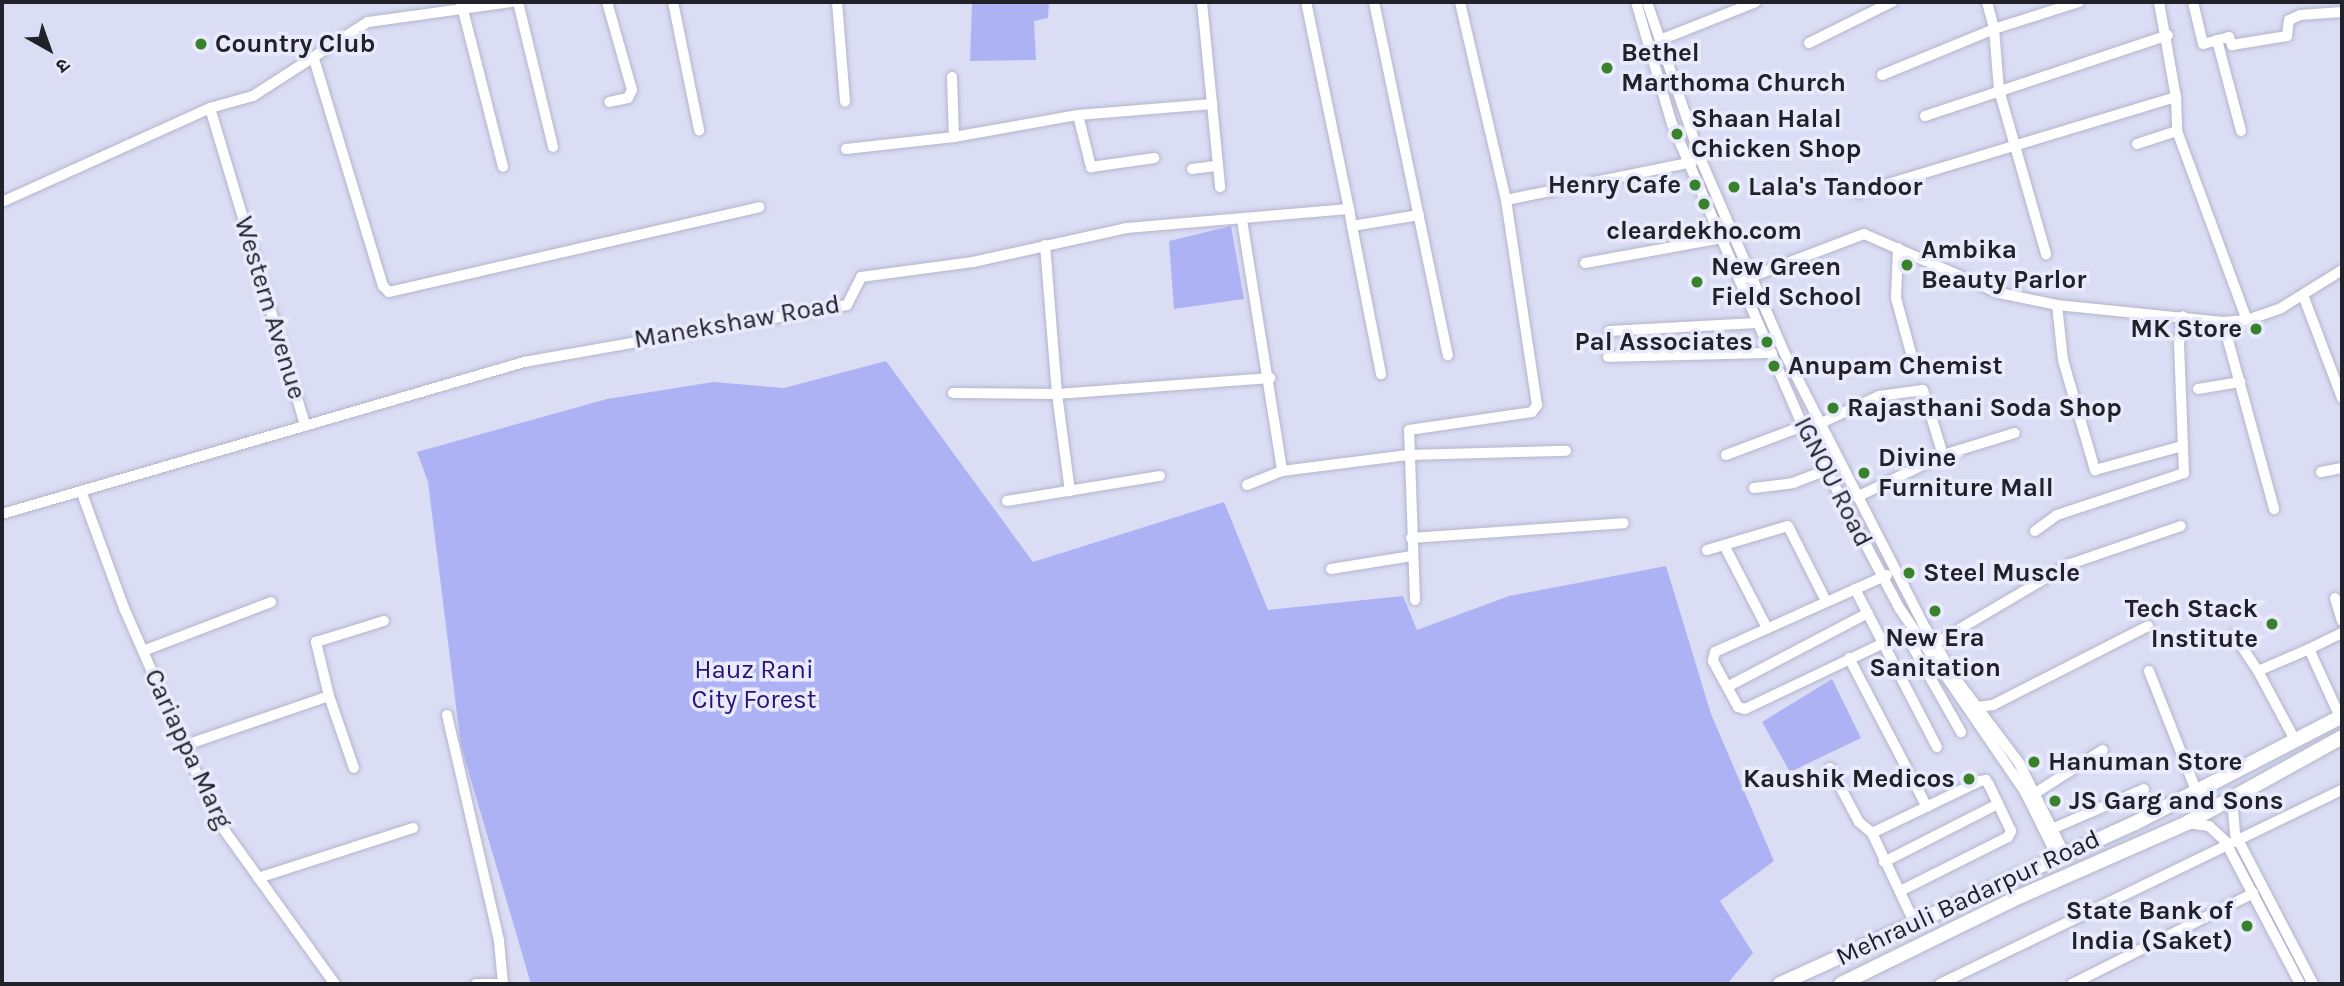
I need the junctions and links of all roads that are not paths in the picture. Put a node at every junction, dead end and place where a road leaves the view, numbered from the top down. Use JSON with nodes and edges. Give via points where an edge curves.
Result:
{"nodes":[{"id":1,"x":512,"y":2,"type":"edge"},
{"id":2,"x":518,"y":2,"type":"edge"},
{"id":3,"x":607,"y":2,"type":"edge"},
{"id":4,"x":673,"y":2,"type":"edge"},
{"id":5,"x":836,"y":2,"type":"edge"},
{"id":6,"x":1202,"y":2,"type":"edge"},
{"id":7,"x":1306,"y":2,"type":"edge"},
{"id":8,"x":1374,"y":2,"type":"edge"},
{"id":9,"x":1460,"y":2,"type":"edge"},
{"id":10,"x":1636,"y":2,"type":"edge"},
{"id":11,"x":1647,"y":2,"type":"edge"},
{"id":12,"x":1756,"y":2,"type":"edge"},
{"id":13,"x":1892,"y":2,"type":"edge"},
{"id":14,"x":1987,"y":2,"type":"edge"},
{"id":15,"x":2078,"y":2,"type":"edge"},
{"id":16,"x":2159,"y":2,"type":"edge"},
{"id":17,"x":2193,"y":2,"type":"edge"},
{"id":18,"x":463,"y":5,"type":"edge"},
{"id":19,"x":2342,"y":12,"type":"edge"},
{"id":20,"x":1994,"y":29,"type":"junction"},
{"id":21,"x":2168,"y":35,"type":"junction"},
{"id":22,"x":1660,"y":40,"type":"junction"},
{"id":23,"x":2217,"y":40,"type":"junction"},
{"id":24,"x":1809,"y":43,"type":"dead end"},
{"id":25,"x":314,"y":59,"type":"junction"},
{"id":26,"x":1882,"y":75,"type":"dead end"},
{"id":27,"x":952,"y":77,"type":"dead end"},
{"id":28,"x":1999,"y":90,"type":"junction"},
{"id":29,"x":2176,"y":97,"type":"junction"},
{"id":30,"x":609,"y":102,"type":"dead end"},
{"id":31,"x":845,"y":102,"type":"dead end"},
{"id":32,"x":1213,"y":104,"type":"junction"},
{"id":33,"x":210,"y":108,"type":"junction"},
{"id":34,"x":1687,"y":115,"type":"junction"},
{"id":35,"x":1078,"y":116,"type":"junction"},
{"id":36,"x":1925,"y":116,"type":"dead end"},
{"id":37,"x":1670,"y":117,"type":"junction"},
{"id":38,"x":699,"y":130,"type":"dead end"},
{"id":39,"x":2177,"y":131,"type":"junction"},
{"id":40,"x":2241,"y":131,"type":"dead end"},
{"id":41,"x":954,"y":137,"type":"junction"},
{"id":42,"x":2137,"y":144,"type":"dead end"},
{"id":43,"x":2014,"y":145,"type":"junction"},
{"id":44,"x":553,"y":147,"type":"dead end"},
{"id":45,"x":846,"y":149,"type":"dead end"},
{"id":46,"x":1154,"y":158,"type":"dead end"},
{"id":47,"x":1701,"y":160,"type":"junction"},
{"id":48,"x":1688,"y":163,"type":"junction"},
{"id":49,"x":1218,"y":166,"type":"junction"},
{"id":50,"x":503,"y":167,"type":"dead end"},
{"id":51,"x":1192,"y":169,"type":"dead end"},
{"id":52,"x":1220,"y":187,"type":"dead end"},
{"id":53,"x":1858,"y":192,"type":"dead end"},
{"id":54,"x":1506,"y":200,"type":"junction"},
{"id":55,"x":2,"y":202,"type":"edge"},
{"id":56,"x":759,"y":207,"type":"dead end"},
{"id":57,"x":1349,"y":209,"type":"junction"},
{"id":58,"x":1419,"y":215,"type":"junction"},
{"id":59,"x":1242,"y":220,"type":"junction"},
{"id":60,"x":1352,"y":226,"type":"junction"},
{"id":61,"x":1735,"y":235,"type":"junction"},
{"id":62,"x":1722,"y":239,"type":"junction"},
{"id":63,"x":1045,"y":246,"type":"junction"},
{"id":64,"x":1898,"y":248,"type":"junction"},
{"id":65,"x":2046,"y":254,"type":"dead end"},
{"id":66,"x":1586,"y":263,"type":"dead end"},
{"id":67,"x":2342,"y":270,"type":"edge"},
{"id":68,"x":1754,"y":276,"type":"junction"},
{"id":69,"x":1740,"y":281,"type":"junction"},
{"id":70,"x":2302,"y":295,"type":"junction"},
{"id":71,"x":2057,"y":305,"type":"junction"},
{"id":72,"x":2183,"y":316,"type":"junction"},
{"id":73,"x":2247,"y":320,"type":"junction"},
{"id":74,"x":2223,"y":322,"type":"junction"},
{"id":75,"x":1757,"y":323,"type":"junction"},
{"id":76,"x":1609,"y":331,"type":"dead end"},
{"id":77,"x":1772,"y":353,"type":"junction"},
{"id":78,"x":1448,"y":355,"type":"dead end"},
{"id":79,"x":1608,"y":358,"type":"dead end"},
{"id":80,"x":1914,"y":368,"type":"dead end"},
{"id":81,"x":1381,"y":374,"type":"dead end"},
{"id":82,"x":1270,"y":378,"type":"junction"},
{"id":83,"x":2240,"y":382,"type":"junction"},
{"id":84,"x":2198,"y":389,"type":"dead end"},
{"id":85,"x":953,"y":393,"type":"dead end"},
{"id":86,"x":1056,"y":394,"type":"junction"},
{"id":87,"x":2342,"y":398,"type":"edge"},
{"id":88,"x":305,"y":424,"type":"junction"},
{"id":89,"x":1821,"y":424,"type":"junction"},
{"id":90,"x":1803,"y":426,"type":"junction"},
{"id":91,"x":2015,"y":433,"type":"dead end"},
{"id":92,"x":2182,"y":446,"type":"junction"},
{"id":93,"x":1566,"y":451,"type":"dead end"},
{"id":94,"x":1408,"y":455,"type":"junction"},
{"id":95,"x":1726,"y":455,"type":"dead end"},
{"id":96,"x":1943,"y":455,"type":"junction"},
{"id":97,"x":2342,"y":468,"type":"edge"},
{"id":98,"x":1827,"y":470,"type":"junction"},
{"id":99,"x":1282,"y":471,"type":"junction"},
{"id":100,"x":2321,"y":472,"type":"dead end"},
{"id":101,"x":1160,"y":476,"type":"dead end"},
{"id":102,"x":1247,"y":485,"type":"dead end"},
{"id":103,"x":1754,"y":488,"type":"dead end"},
{"id":104,"x":81,"y":491,"type":"junction"},
{"id":105,"x":1070,"y":491,"type":"junction"},
{"id":106,"x":1857,"y":497,"type":"junction"},
{"id":107,"x":1007,"y":501,"type":"dead end"},
{"id":108,"x":2274,"y":509,"type":"dead end"},
{"id":109,"x":2,"y":514,"type":"edge"},
{"id":110,"x":1623,"y":523,"type":"dead end"},
{"id":111,"x":2180,"y":526,"type":"dead end"},
{"id":112,"x":2035,"y":531,"type":"dead end"},
{"id":113,"x":1411,"y":538,"type":"junction"},
{"id":114,"x":1725,"y":547,"type":"junction"},
{"id":115,"x":1707,"y":550,"type":"dead end"},
{"id":116,"x":1412,"y":556,"type":"junction"},
{"id":117,"x":1331,"y":569,"type":"dead end"},
{"id":118,"x":1896,"y":571,"type":"junction"},
{"id":119,"x":1883,"y":577,"type":"junction"},
{"id":120,"x":1855,"y":589,"type":"junction"},
{"id":121,"x":2334,"y":598,"type":"dead end"},
{"id":122,"x":1415,"y":600,"type":"dead end"},
{"id":123,"x":1826,"y":600,"type":"junction"},
{"id":124,"x":271,"y":602,"type":"dead end"},
{"id":125,"x":1868,"y":613,"type":"junction"},
{"id":126,"x":384,"y":621,"type":"dead end"},
{"id":127,"x":2342,"y":621,"type":"edge"},
{"id":128,"x":2148,"y":626,"type":"dead end"},
{"id":129,"x":1767,"y":628,"type":"junction"},
{"id":130,"x":2342,"y":633,"type":"edge"},
{"id":131,"x":2234,"y":635,"type":"dead end"},
{"id":132,"x":1883,"y":642,"type":"junction"},
{"id":133,"x":1934,"y":644,"type":"junction"},
{"id":134,"x":2309,"y":649,"type":"junction"},
{"id":135,"x":143,"y":651,"type":"junction"},
{"id":136,"x":1849,"y":658,"type":"junction"},
{"id":137,"x":2149,"y":671,"type":"dead end"},
{"id":138,"x":2258,"y":671,"type":"junction"},
{"id":139,"x":1727,"y":687,"type":"junction"},
{"id":140,"x":326,"y":697,"type":"junction"},
{"id":141,"x":1977,"y":707,"type":"junction"},
{"id":142,"x":447,"y":715,"type":"dead end"},
{"id":143,"x":2341,"y":716,"type":"edge"},
{"id":144,"x":1961,"y":732,"type":"dead end"},
{"id":145,"x":2342,"y":737,"type":"edge"},
{"id":146,"x":2295,"y":740,"type":"junction"},
{"id":147,"x":183,"y":746,"type":"junction"},
{"id":148,"x":1937,"y":747,"type":"dead end"},
{"id":149,"x":2104,"y":750,"type":"dead end"},
{"id":150,"x":354,"y":768,"type":"dead end"},
{"id":151,"x":1830,"y":768,"type":"dead end"},
{"id":152,"x":2144,"y":789,"type":"dead end"},
{"id":153,"x":2342,"y":790,"type":"edge"},
{"id":154,"x":2037,"y":792,"type":"junction"},
{"id":155,"x":2197,"y":793,"type":"junction"},
{"id":156,"x":2239,"y":795,"type":"junction"},
{"id":157,"x":1998,"y":804,"type":"junction"},
{"id":158,"x":1927,"y":807,"type":"junction"},
{"id":159,"x":2187,"y":823,"type":"junction"},
{"id":160,"x":412,"y":828,"type":"dead end"},
{"id":161,"x":2054,"y":828,"type":"junction"},
{"id":162,"x":1872,"y":833,"type":"junction"},
{"id":163,"x":2239,"y":841,"type":"junction"},
{"id":164,"x":2228,"y":847,"type":"junction"},
{"id":165,"x":2061,"y":855,"type":"junction"},
{"id":166,"x":1884,"y":862,"type":"junction"},
{"id":167,"x":258,"y":878,"type":"junction"},
{"id":168,"x":1899,"y":891,"type":"junction"},
{"id":169,"x":2254,"y":893,"type":"junction"},
{"id":170,"x":1914,"y":922,"type":"junction"},
{"id":171,"x":2303,"y":963,"type":"junction"},
{"id":172,"x":2291,"y":968,"type":"junction"},
{"id":173,"x":335,"y":984,"type":"edge"},
{"id":174,"x":475,"y":984,"type":"edge"},
{"id":175,"x":504,"y":984,"type":"edge"},
{"id":176,"x":1780,"y":984,"type":"edge"},
{"id":177,"x":1841,"y":984,"type":"edge"},
{"id":178,"x":1940,"y":984,"type":"edge"},
{"id":179,"x":2072,"y":984,"type":"edge"},
{"id":180,"x":2300,"y":984,"type":"edge"},
{"id":181,"x":2313,"y":984,"type":"edge"}],
"edges":[{"from":1,"to":18,"type":"street"},
{"from":2,"to":44,"type":"street"},
{"from":3,"to":30,"type":"street","via":[[632,90],[628,98]]},
{"from":4,"to":38,"type":"street"},
{"from":5,"to":31,"type":"street"},
{"from":6,"to":32,"type":"street"},
{"from":7,"to":57,"type":"street"},
{"from":8,"to":58,"type":"street"},
{"from":9,"to":54,"type":"street"},
{"from":10,"to":37,"type":"street","name":"IGNOU Road"},
{"from":11,"to":22,"type":"street","name":"IGNOU Road"},
{"from":12,"to":22,"type":"street"},
{"from":13,"to":24,"type":"street"},
{"from":14,"to":20,"type":"street"},
{"from":15,"to":20,"type":"street"},
{"from":16,"to":21,"type":"street"},
{"from":17,"to":23,"type":"street","via":[[2203,44]]},
{"from":18,"to":25,"type":"street","via":[[377,18]]},
{"from":18,"to":50,"type":"street"},
{"from":19,"to":23,"type":"street","via":[[2300,15],[2289,20],[2287,36],[2232,45],[2229,37]]},
{"from":20,"to":26,"type":"street"},
{"from":20,"to":28,"type":"street"},
{"from":21,"to":28,"type":"street"},
{"from":21,"to":29,"type":"street"},
{"from":22,"to":34,"type":"street","name":"IGNOU Road"},
{"from":23,"to":40,"type":"street"},
{"from":25,"to":33,"type":"street","via":[[244,101]]},
{"from":25,"to":56,"type":"street","via":[[383,286],[389,292]]},
{"from":27,"to":41,"type":"street"},
{"from":28,"to":36,"type":"street"},
{"from":28,"to":43,"type":"street"},
{"from":29,"to":39,"type":"street"},
{"from":29,"to":43,"type":"street"},
{"from":32,"to":35,"type":"street"},
{"from":32,"to":49,"type":"street"},
{"from":33,"to":55,"type":"street"},
{"from":33,"to":88,"type":"street","name":"Western Avenue"},
{"from":34,"to":37,"type":"street"},
{"from":34,"to":47,"type":"street","name":"IGNOU Road"},
{"from":35,"to":41,"type":"street"},
{"from":35,"to":46,"type":"street","via":[[1091,167]]},
{"from":37,"to":48,"type":"street","name":"IGNOU Road"},
{"from":39,"to":42,"type":"street"},
{"from":39,"to":73,"type":"street"},
{"from":41,"to":45,"type":"street"},
{"from":43,"to":53,"type":"street"},
{"from":43,"to":65,"type":"street"},
{"from":47,"to":48,"type":"street"},
{"from":47,"to":61,"type":"street","name":"IGNOU Road"},
{"from":48,"to":54,"type":"street"},
{"from":48,"to":62,"type":"street","name":"IGNOU Road"},
{"from":49,"to":51,"type":"street"},
{"from":49,"to":52,"type":"street"},
{"from":54,"to":94,"type":"street","via":[[1536,409],[1412,427]]},
{"from":57,"to":59,"type":"street","name":"Manekshaw Road"},
{"from":57,"to":60,"type":"street"},
{"from":58,"to":60,"type":"street"},
{"from":58,"to":78,"type":"street"},
{"from":59,"to":63,"type":"street","name":"Manekshaw Road","via":[[1126,229]]},
{"from":59,"to":82,"type":"street"},
{"from":60,"to":81,"type":"street"},
{"from":61,"to":62,"type":"street"},
{"from":61,"to":68,"type":"street","name":"IGNOU Road"},
{"from":62,"to":66,"type":"street"},
{"from":62,"to":69,"type":"street","name":"IGNOU Road"},
{"from":63,"to":86,"type":"street"},
{"from":63,"to":88,"type":"street","name":"Manekshaw Road","via":[[974,262],[861,277],[847,304],[524,362]]},
{"from":64,"to":68,"type":"street","via":[[1857,234]]},
{"from":64,"to":71,"type":"street","via":[[1999,293]]},
{"from":64,"to":80,"type":"street","via":[[1896,298]]},
{"from":67,"to":70,"type":"street"},
{"from":68,"to":69,"type":"street"},
{"from":68,"to":89,"type":"street","name":"IGNOU Road","via":[[1784,352]]},
{"from":69,"to":75,"type":"street","name":"IGNOU Road"},
{"from":70,"to":73,"type":"street"},
{"from":70,"to":87,"type":"street"},
{"from":71,"to":72,"type":"street"},
{"from":71,"to":92,"type":"street","via":[[2063,360],[2095,470]]},
{"from":72,"to":74,"type":"street"},
{"from":72,"to":92,"type":"street","via":[[2179,344]]},
{"from":73,"to":74,"type":"street"},
{"from":74,"to":83,"type":"street"},
{"from":75,"to":76,"type":"street"},
{"from":75,"to":77,"type":"street","name":"IGNOU Road"},
{"from":77,"to":79,"type":"street"},
{"from":77,"to":90,"type":"street","name":"IGNOU Road"},
{"from":82,"to":86,"type":"street"},
{"from":82,"to":99,"type":"street"},
{"from":83,"to":84,"type":"street"},
{"from":83,"to":108,"type":"street"},
{"from":85,"to":86,"type":"street"},
{"from":86,"to":105,"type":"street"},
{"from":88,"to":104,"type":"street","name":"Western Avenue"},
{"from":89,"to":96,"type":"street","via":[[1879,396],[1923,390]]},
{"from":89,"to":106,"type":"street","name":"IGNOU Road"},
{"from":90,"to":95,"type":"street"},
{"from":90,"to":98,"type":"street","name":"IGNOU Road"},
{"from":91,"to":96,"type":"street"},
{"from":92,"to":112,"type":"street","via":[[2185,470],[2180,476],[2057,515]]},
{"from":93,"to":94,"type":"street"},
{"from":94,"to":99,"type":"street"},
{"from":94,"to":113,"type":"street"},
{"from":96,"to":106,"type":"street"},
{"from":97,"to":100,"type":"street"},
{"from":98,"to":103,"type":"street","via":[[1793,483]]},
{"from":98,"to":119,"type":"street","name":"IGNOU Road"},
{"from":99,"to":102,"type":"street"},
{"from":101,"to":105,"type":"street"},
{"from":104,"to":109,"type":"street","name":"Western Avenue"},
{"from":104,"to":135,"type":"street","name":"Cariappa Marg"},
{"from":105,"to":107,"type":"street"},
{"from":106,"to":118,"type":"street","name":"IGNOU Road"},
{"from":110,"to":113,"type":"street"},
{"from":111,"to":133,"type":"street","via":[[2070,564]]},
{"from":113,"to":116,"type":"street"},
{"from":114,"to":115,"type":"street"},
{"from":114,"to":123,"type":"street","via":[[1788,526]]},
{"from":114,"to":129,"type":"street"},
{"from":116,"to":117,"type":"street"},
{"from":116,"to":122,"type":"street"},
{"from":118,"to":119,"type":"street"},
{"from":118,"to":133,"type":"street","name":"IGNOU Road"},
{"from":119,"to":120,"type":"street"},
{"from":119,"to":165,"type":"street","name":"IGNOU Road","via":[[2024,790]]},
{"from":120,"to":123,"type":"street"},
{"from":120,"to":125,"type":"street"},
{"from":121,"to":127,"type":"street"},
{"from":123,"to":129,"type":"street"},
{"from":124,"to":135,"type":"street"},
{"from":125,"to":132,"type":"street"},
{"from":125,"to":139,"type":"street"},
{"from":126,"to":140,"type":"street","via":[[316,642]]},
{"from":128,"to":141,"type":"street","via":[[1993,705]]},
{"from":129,"to":139,"type":"street","via":[[1715,652],[1713,661]]},
{"from":130,"to":134,"type":"street"},
{"from":131,"to":138,"type":"street"},
{"from":132,"to":136,"type":"street"},
{"from":132,"to":144,"type":"street","via":[[1909,635]]},
{"from":132,"to":148,"type":"street"},
{"from":133,"to":141,"type":"street","name":"IGNOU Road"},
{"from":134,"to":138,"type":"street"},
{"from":134,"to":143,"type":"street"},
{"from":135,"to":147,"type":"street","name":"Cariappa Marg"},
{"from":136,"to":139,"type":"street","via":[[1745,709],[1738,707]]},
{"from":136,"to":158,"type":"street"},
{"from":137,"to":155,"type":"street"},
{"from":138,"to":146,"type":"street"},
{"from":140,"to":147,"type":"street"},
{"from":140,"to":150,"type":"street"},
{"from":141,"to":154,"type":"street","name":"IGNOU Road"},
{"from":142,"to":175,"type":"street","via":[[499,941]]},
{"from":143,"to":146,"type":"main road","name":"Mehrauli Badarpur Road"},
{"from":145,"to":156,"type":"main road","name":"Mehrauli Badarpur Road"},
{"from":146,"to":155,"type":"main road","name":"Mehrauli Badarpur Road"},
{"from":147,"to":167,"type":"street","name":"Cariappa Marg","via":[[217,820]]},
{"from":149,"to":154,"type":"street"},
{"from":151,"to":162,"type":"street","via":[[1859,822]]},
{"from":152,"to":161,"type":"street"},
{"from":153,"to":163,"type":"street"},
{"from":154,"to":161,"type":"street","name":"IGNOU Road"},
{"from":155,"to":165,"type":"main road","name":"Mehrauli Badarpur Road"},
{"from":156,"to":159,"type":"main road","name":"Mehrauli Badarpur Road"},
{"from":156,"to":163,"type":"street","via":[[2232,818]]},
{"from":157,"to":158,"type":"street","via":[[1986,780]]},
{"from":157,"to":166,"type":"street"},
{"from":157,"to":168,"type":"street","via":[[2011,831],[2008,837]]},
{"from":158,"to":162,"type":"street"},
{"from":159,"to":164,"type":"street","via":[[2215,830]]},
{"from":159,"to":177,"type":"main road","name":"Mehrauli Badarpur Road","via":[[2021,896]]},
{"from":160,"to":167,"type":"street"},
{"from":161,"to":165,"type":"street","name":"IGNOU Road"},
{"from":162,"to":166,"type":"street"},
{"from":163,"to":164,"type":"street"},
{"from":163,"to":171,"type":"street"},
{"from":164,"to":169,"type":"street"},
{"from":164,"to":178,"type":"street"},
{"from":165,"to":170,"type":"main road","name":"Mehrauli Badarpur Road"},
{"from":166,"to":168,"type":"street"},
{"from":167,"to":173,"type":"street","name":"Cariappa Marg"},
{"from":168,"to":170,"type":"street"},
{"from":169,"to":172,"type":"street"},
{"from":169,"to":179,"type":"street"},
{"from":170,"to":176,"type":"main road","name":"Mehrauli Badarpur Road"},
{"from":171,"to":172,"type":"street"},
{"from":171,"to":181,"type":"street"},
{"from":172,"to":180,"type":"street"},
{"from":174,"to":175,"type":"street"}]}
